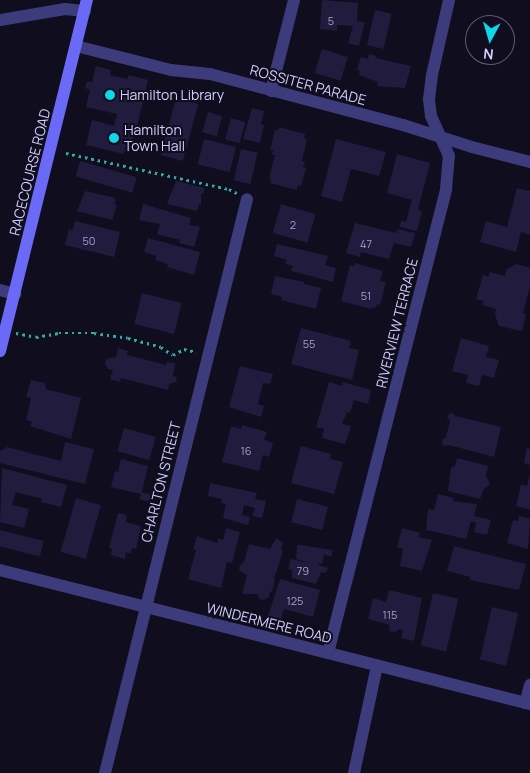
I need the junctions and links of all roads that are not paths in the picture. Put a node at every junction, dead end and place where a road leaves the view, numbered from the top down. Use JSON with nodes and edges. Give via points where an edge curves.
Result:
{"nodes":[{"id":1,"x":294,"y":0,"type":"edge"},
{"id":2,"x":449,"y":0,"type":"edge"},
{"id":3,"x":86,"y":6,"type":"edge"},
{"id":4,"x":0,"y":20,"type":"edge"},
{"id":5,"x":76,"y":46,"type":"junction"},
{"id":6,"x":271,"y":91,"type":"junction"},
{"id":7,"x":441,"y":137,"type":"junction"},
{"id":8,"x":530,"y":162,"type":"edge"},
{"id":9,"x":247,"y":198,"type":"road end"},
{"id":10,"x":0,"y":290,"type":"edge"},
{"id":11,"x":15,"y":294,"type":"junction"},
{"id":12,"x":0,"y":351,"type":"edge"},
{"id":13,"x":0,"y":570,"type":"edge"},
{"id":14,"x":146,"y":607,"type":"junction"},
{"id":15,"x":328,"y":653,"type":"junction"},
{"id":16,"x":377,"y":666,"type":"junction"},
{"id":17,"x":530,"y":685,"type":"edge"},
{"id":18,"x":528,"y":704,"type":"edge"},
{"id":19,"x":105,"y":773,"type":"edge"},
{"id":20,"x":354,"y":773,"type":"edge"}],
"edges":[{"from":1,"to":6,"type":"street"},
{"from":2,"to":7,"type":"street","name":"RIVERVIEW TERRACE","via":[[429,99],[431,116]]},
{"from":3,"to":4,"type":"street"},
{"from":3,"to":5,"type":"street","name":"RACECOURSE ROAD"},
{"from":5,"to":6,"type":"street","name":"ROSSITER PARADE","via":[[171,70],[210,74]]},
{"from":5,"to":11,"type":"street","name":"RACECOURSE ROAD"},
{"from":6,"to":7,"type":"street","name":"ROSSITER PARADE"},
{"from":7,"to":8,"type":"street","name":"ROSSITER PARADE"},
{"from":7,"to":15,"type":"street","name":"RIVERVIEW TERRACE","via":[[449,159],[443,202]]},
{"from":9,"to":14,"type":"street","name":"CHARLTON STREET"},
{"from":10,"to":11,"type":"street"},
{"from":11,"to":12,"type":"street","name":"RACECOURSE ROAD"},
{"from":13,"to":14,"type":"street","name":"WINDERMERE ROAD"},
{"from":14,"to":15,"type":"street","name":"WINDERMERE ROAD"},
{"from":14,"to":19,"type":"street","name":"CHARLTON STREET"},
{"from":15,"to":16,"type":"street","name":"WINDERMERE ROAD"},
{"from":16,"to":18,"type":"street","name":"WINDERMERE ROAD"},
{"from":16,"to":20,"type":"street"},
{"from":17,"to":18,"type":"street"}]}
